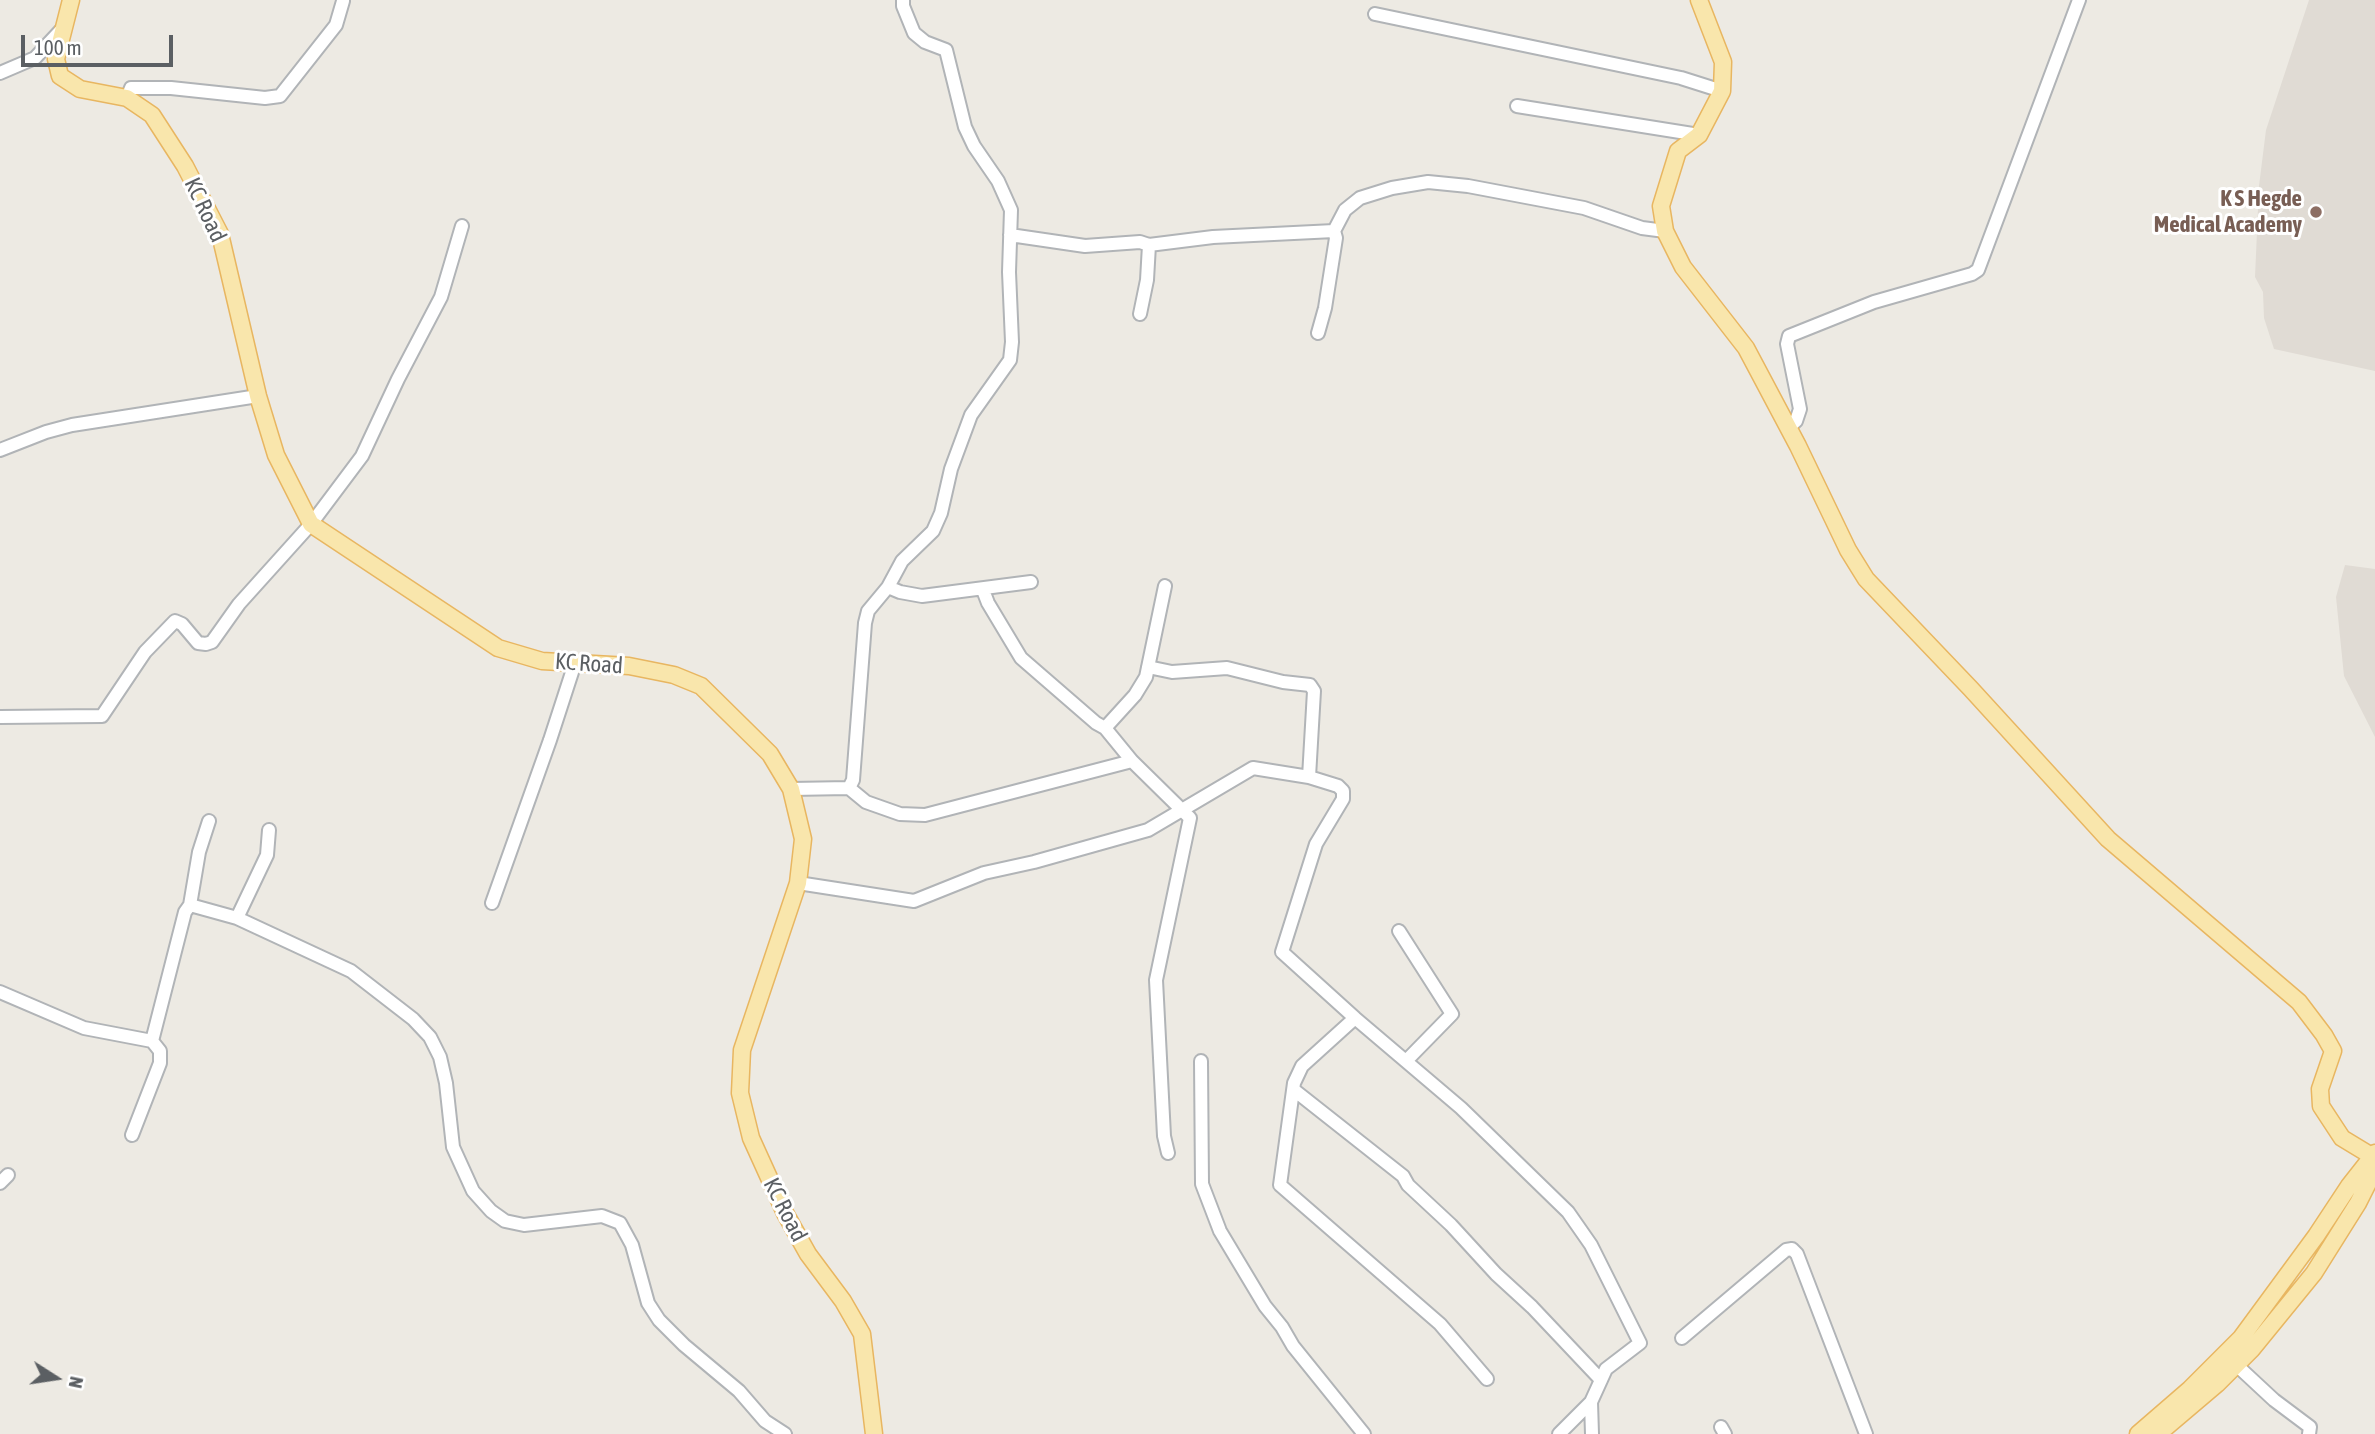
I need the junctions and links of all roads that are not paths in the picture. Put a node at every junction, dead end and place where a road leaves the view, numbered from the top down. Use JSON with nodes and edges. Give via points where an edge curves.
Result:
{"nodes":[{"id":1,"x":71,"y":0,"type":"edge"},
{"id":2,"x":903,"y":0,"type":"edge"},
{"id":3,"x":1699,"y":0,"type":"edge"},
{"id":4,"x":2079,"y":0,"type":"edge"},
{"id":5,"x":343,"y":1,"type":"edge"},
{"id":6,"x":1375,"y":14,"type":"dead end"},
{"id":7,"x":62,"y":29,"type":"junction"},
{"id":8,"x":0,"y":73,"type":"edge"},
{"id":9,"x":1722,"y":91,"type":"junction"},
{"id":10,"x":127,"y":98,"type":"junction"},
{"id":11,"x":1517,"y":106,"type":"dead end"},
{"id":12,"x":1699,"y":135,"type":"junction"},
{"id":13,"x":462,"y":226,"type":"dead end"},
{"id":14,"x":1334,"y":231,"type":"junction"},
{"id":15,"x":1665,"y":231,"type":"junction"},
{"id":16,"x":1010,"y":235,"type":"junction"},
{"id":17,"x":1149,"y":245,"type":"junction"},
{"id":18,"x":1140,"y":314,"type":"dead end"},
{"id":19,"x":1318,"y":333,"type":"dead end"},
{"id":20,"x":258,"y":396,"type":"junction"},
{"id":21,"x":1788,"y":428,"type":"junction"},
{"id":22,"x":0,"y":450,"type":"edge"},
{"id":23,"x":311,"y":524,"type":"junction"},
{"id":24,"x":1031,"y":582,"type":"dead end"},
{"id":25,"x":1165,"y":586,"type":"dead end"},
{"id":26,"x":888,"y":587,"type":"junction"},
{"id":27,"x":983,"y":590,"type":"junction"},
{"id":28,"x":575,"y":663,"type":"junction"},
{"id":29,"x":1148,"y":667,"type":"junction"},
{"id":30,"x":0,"y":717,"type":"edge"},
{"id":31,"x":1105,"y":728,"type":"junction"},
{"id":32,"x":1132,"y":761,"type":"junction"},
{"id":33,"x":1310,"y":777,"type":"junction"},
{"id":34,"x":849,"y":788,"type":"junction"},
{"id":35,"x":791,"y":789,"type":"junction"},
{"id":36,"x":1184,"y":810,"type":"junction"},
{"id":37,"x":209,"y":821,"type":"dead end"},
{"id":38,"x":269,"y":830,"type":"dead end"},
{"id":39,"x":798,"y":883,"type":"junction"},
{"id":40,"x":492,"y":903,"type":"dead end"},
{"id":41,"x":190,"y":905,"type":"junction"},
{"id":42,"x":237,"y":918,"type":"junction"},
{"id":43,"x":1399,"y":931,"type":"dead end"},
{"id":44,"x":0,"y":992,"type":"edge"},
{"id":45,"x":1355,"y":1018,"type":"junction"},
{"id":46,"x":152,"y":1041,"type":"junction"},
{"id":47,"x":1407,"y":1060,"type":"junction"},
{"id":48,"x":1201,"y":1061,"type":"dead end"},
{"id":49,"x":1294,"y":1090,"type":"junction"},
{"id":50,"x":132,"y":1135,"type":"dead end"},
{"id":51,"x":1168,"y":1153,"type":"dead end"},
{"id":52,"x":2374,"y":1159,"type":"edge"},
{"id":53,"x":1682,"y":1338,"type":"dead end"},
{"id":54,"x":2231,"y":1360,"type":"junction"},
{"id":55,"x":1487,"y":1379,"type":"dead end"},
{"id":56,"x":1601,"y":1380,"type":"junction"},
{"id":57,"x":1591,"y":1402,"type":"junction"},
{"id":58,"x":785,"y":1434,"type":"edge"},
{"id":59,"x":874,"y":1434,"type":"edge"},
{"id":60,"x":1364,"y":1434,"type":"edge"},
{"id":61,"x":1559,"y":1434,"type":"edge"},
{"id":62,"x":1592,"y":1434,"type":"edge"},
{"id":63,"x":1866,"y":1434,"type":"edge"},
{"id":64,"x":2138,"y":1434,"type":"edge"},
{"id":65,"x":2158,"y":1434,"type":"edge"},
{"id":66,"x":2309,"y":1434,"type":"edge"}],
"edges":[{"from":1,"to":7,"type":"main road","name":"KC Road"},
{"from":2,"to":16,"type":"street","via":[[914,33],[946,50],[965,127],[1011,210]]},
{"from":3,"to":9,"type":"main road","via":[[1723,62]]},
{"from":4,"to":21,"type":"street","via":[[1978,270],[1874,302],[1789,336],[1800,409]]},
{"from":5,"to":10,"type":"street","via":[[336,25],[280,96],[131,88]]},
{"from":6,"to":9,"type":"street","via":[[1681,78]]},
{"from":7,"to":8,"type":"street","via":[[35,58]]},
{"from":7,"to":10,"type":"main road","name":"KC Road","via":[[56,58],[61,76],[80,89]]},
{"from":9,"to":12,"type":"main road"},
{"from":10,"to":20,"type":"main road","name":"KC Road","via":[[152,115],[220,234]]},
{"from":11,"to":12,"type":"street"},
{"from":12,"to":15,"type":"main road","via":[[1678,151],[1661,206]]},
{"from":13,"to":23,"type":"street","via":[[441,297],[362,456]]},
{"from":14,"to":15,"type":"street","via":[[1345,210],[1360,198],[1428,182],[1584,208]]},
{"from":14,"to":17,"type":"street"},
{"from":14,"to":19,"type":"street"},
{"from":15,"to":21,"type":"main road","via":[[1683,267],[1746,348]]},
{"from":16,"to":17,"type":"street","via":[[1085,246]]},
{"from":16,"to":26,"type":"street","via":[[1010,360],[971,415],[933,531],[902,561]]},
{"from":17,"to":18,"type":"street"},
{"from":20,"to":22,"type":"street","via":[[72,425]]},
{"from":20,"to":23,"type":"main road","name":"KC Road","via":[[276,455]]},
{"from":21,"to":52,"type":"main road","via":[[1866,579],[2108,839],[2299,1002],[2333,1051],[2320,1089],[2321,1106],[2343,1138]]},
{"from":23,"to":28,"type":"main road","name":"KC Road","via":[[498,648],[542,661]]},
{"from":23,"to":30,"type":"street","via":[[239,604],[212,642],[198,643],[175,621],[145,652],[102,716]]},
{"from":24,"to":27,"type":"street"},
{"from":25,"to":29,"type":"street"},
{"from":26,"to":27,"type":"street","via":[[922,596]]},
{"from":26,"to":34,"type":"street","via":[[868,611],[865,622]]},
{"from":27,"to":31,"type":"street","via":[[1021,658]]},
{"from":28,"to":35,"type":"main road","name":"KC Road","via":[[629,666],[701,686],[770,754]]},
{"from":28,"to":40,"type":"street"},
{"from":29,"to":31,"type":"street","via":[[1135,695]]},
{"from":29,"to":33,"type":"street","via":[[1172,672],[1227,668],[1310,685],[1314,691]]},
{"from":31,"to":32,"type":"street"},
{"from":32,"to":34,"type":"street","via":[[925,815],[900,814],[866,802]]},
{"from":32,"to":36,"type":"street"},
{"from":33,"to":36,"type":"street","via":[[1253,768]]},
{"from":33,"to":45,"type":"street","via":[[1338,786],[1343,799],[1316,844],[1282,951]]},
{"from":34,"to":35,"type":"street"},
{"from":35,"to":39,"type":"main road","name":"KC Road","via":[[803,839]]},
{"from":36,"to":39,"type":"street","via":[[1149,830],[984,873],[914,901]]},
{"from":36,"to":51,"type":"street","via":[[1191,818],[1156,980]]},
{"from":37,"to":41,"type":"street"},
{"from":38,"to":42,"type":"street","via":[[267,855]]},
{"from":39,"to":59,"type":"main road","name":"KC Road","via":[[742,1050],[740,1093],[751,1138],[785,1213],[862,1334]]},
{"from":41,"to":42,"type":"street"},
{"from":41,"to":46,"type":"street"},
{"from":42,"to":58,"type":"street","via":[[351,971],[413,1018],[440,1057],[453,1147],[474,1191],[491,1211],[524,1224],[602,1216],[620,1223],[632,1245],[648,1303],[659,1320],[739,1391],[765,1421]]},
{"from":43,"to":47,"type":"street","via":[[1452,1014]]},
{"from":44,"to":46,"type":"street","via":[[84,1028]]},
{"from":45,"to":47,"type":"street"},
{"from":45,"to":49,"type":"street","via":[[1302,1066]]},
{"from":46,"to":50,"type":"street","via":[[160,1051],[160,1063]]},
{"from":47,"to":56,"type":"street","via":[[1568,1212],[1591,1244],[1640,1343],[1606,1369]]},
{"from":48,"to":60,"type":"street","via":[[1202,1184],[1220,1231],[1293,1346]]},
{"from":49,"to":55,"type":"street","via":[[1280,1185],[1440,1325]]},
{"from":49,"to":56,"type":"street","via":[[1403,1176]]},
{"from":52,"to":54,"type":"main road"},
{"from":53,"to":63,"type":"street","via":[[1792,1249]]},
{"from":54,"to":64,"type":"main road"},
{"from":54,"to":65,"type":"main road"},
{"from":54,"to":66,"type":"street","via":[[2310,1427]]},
{"from":56,"to":57,"type":"street"},
{"from":57,"to":61,"type":"street"},
{"from":57,"to":62,"type":"street"}]}
